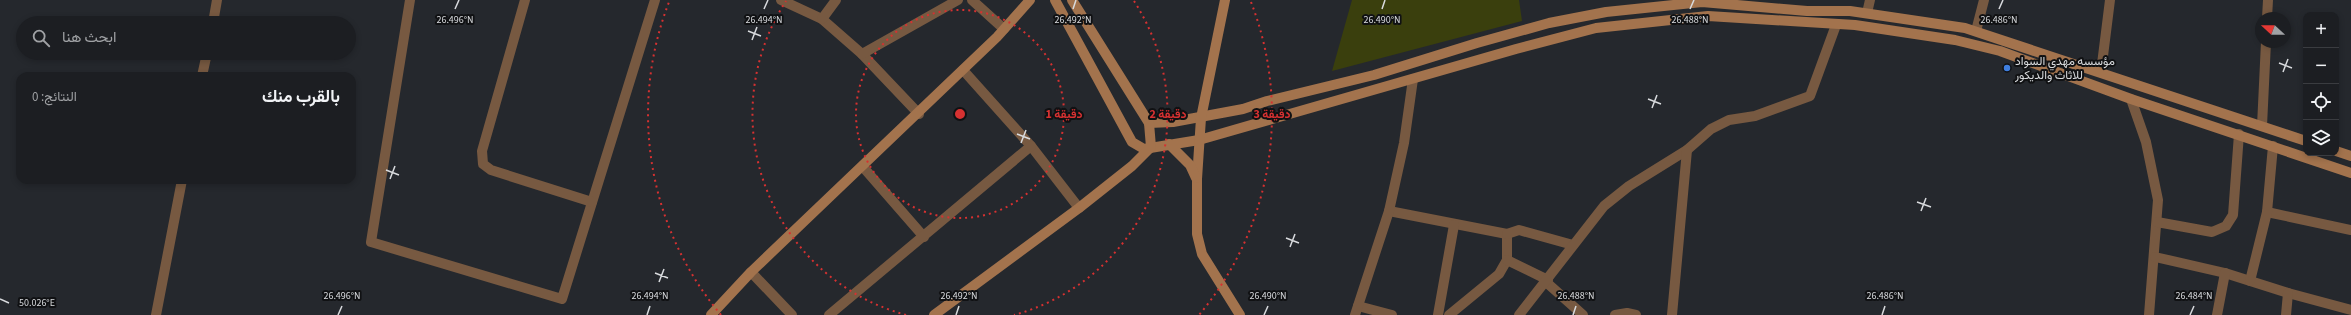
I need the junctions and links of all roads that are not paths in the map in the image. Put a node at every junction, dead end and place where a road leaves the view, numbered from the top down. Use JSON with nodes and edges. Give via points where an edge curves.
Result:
{"nodes":[{"id":1,"x":217,"y":0,"type":"edge"},
{"id":2,"x":410,"y":0,"type":"edge"},
{"id":3,"x":525,"y":0,"type":"edge"},
{"id":4,"x":655,"y":0,"type":"edge"},
{"id":5,"x":781,"y":0,"type":"edge"},
{"id":6,"x":836,"y":0,"type":"edge"},
{"id":7,"x":958,"y":0,"type":"edge"},
{"id":8,"x":972,"y":0,"type":"edge"},
{"id":9,"x":1030,"y":0,"type":"edge"},
{"id":10,"x":1055,"y":0,"type":"edge"},
{"id":11,"x":1072,"y":0,"type":"edge"},
{"id":12,"x":1225,"y":0,"type":"edge"},
{"id":13,"x":1870,"y":0,"type":"edge"},
{"id":14,"x":1984,"y":0,"type":"edge"},
{"id":15,"x":2110,"y":0,"type":"edge"},
{"id":16,"x":2268,"y":0,"type":"edge"},
{"id":17,"x":1665,"y":3,"type":"edge"},
{"id":18,"x":1681,"y":3,"type":"edge"},
{"id":19,"x":2267,"y":12,"type":"edge"},
{"id":20,"x":1867,"y":13,"type":"junction"},
{"id":21,"x":214,"y":16,"type":"edge"},
{"id":22,"x":822,"y":18,"type":"junction"},
{"id":23,"x":1676,"y":20,"type":"junction"},
{"id":24,"x":1657,"y":22,"type":"junction"},
{"id":25,"x":1836,"y":25,"type":"junction"},
{"id":26,"x":1004,"y":29,"type":"junction"},
{"id":27,"x":1976,"y":31,"type":"junction"},
{"id":28,"x":2266,"y":48,"type":"edge"},
{"id":29,"x":862,"y":54,"type":"junction"},
{"id":30,"x":205,"y":60,"type":"edge"},
{"id":31,"x":964,"y":70,"type":"junction"},
{"id":32,"x":203,"y":72,"type":"edge"},
{"id":33,"x":2101,"y":72,"type":"junction"},
{"id":34,"x":1413,"y":79,"type":"junction"},
{"id":35,"x":2131,"y":99,"type":"junction"},
{"id":36,"x":919,"y":114,"type":"junction"},
{"id":37,"x":1201,"y":118,"type":"junction"},
{"id":38,"x":1149,"y":122,"type":"junction"},
{"id":39,"x":2262,"y":126,"type":"junction"},
{"id":40,"x":2239,"y":134,"type":"junction"},
{"id":41,"x":1199,"y":140,"type":"junction"},
{"id":42,"x":2303,"y":140,"type":"edge"},
{"id":43,"x":1169,"y":144,"type":"junction"},
{"id":44,"x":1031,"y":146,"type":"junction"},
{"id":45,"x":2273,"y":146,"type":"junction"},
{"id":46,"x":1151,"y":147,"type":"junction"},
{"id":47,"x":1687,"y":150,"type":"junction"},
{"id":48,"x":2339,"y":152,"type":"edge"},
{"id":49,"x":2351,"y":156,"type":"edge"},
{"id":50,"x":863,"y":167,"type":"junction"},
{"id":51,"x":2351,"y":173,"type":"edge"},
{"id":52,"x":1197,"y":179,"type":"junction"},
{"id":53,"x":181,"y":184,"type":"edge"},
{"id":54,"x":592,"y":202,"type":"junction"},
{"id":55,"x":1079,"y":208,"type":"junction"},
{"id":56,"x":1389,"y":211,"type":"junction"},
{"id":57,"x":2267,"y":212,"type":"junction"},
{"id":58,"x":2157,"y":222,"type":"junction"},
{"id":59,"x":1454,"y":225,"type":"junction"},
{"id":60,"x":2351,"y":230,"type":"edge"},
{"id":61,"x":1507,"y":234,"type":"junction"},
{"id":62,"x":924,"y":237,"type":"junction"},
{"id":63,"x":1573,"y":245,"type":"junction"},
{"id":64,"x":2155,"y":258,"type":"junction"},
{"id":65,"x":1507,"y":260,"type":"junction"},
{"id":66,"x":752,"y":272,"type":"junction"},
{"id":67,"x":2225,"y":273,"type":"junction"},
{"id":68,"x":1547,"y":281,"type":"junction"},
{"id":69,"x":2250,"y":281,"type":"junction"},
{"id":70,"x":2288,"y":293,"type":"junction"},
{"id":71,"x":2351,"y":310,"type":"edge"},
{"id":72,"x":1356,"y":311,"type":"edge"},
{"id":73,"x":156,"y":315,"type":"edge"},
{"id":74,"x":711,"y":315,"type":"edge"},
{"id":75,"x":792,"y":315,"type":"edge"},
{"id":76,"x":830,"y":315,"type":"edge"},
{"id":77,"x":934,"y":315,"type":"edge"},
{"id":78,"x":1240,"y":315,"type":"edge"},
{"id":79,"x":1392,"y":315,"type":"edge"},
{"id":80,"x":1438,"y":315,"type":"edge"},
{"id":81,"x":1450,"y":315,"type":"edge"},
{"id":82,"x":1519,"y":315,"type":"edge"},
{"id":83,"x":1583,"y":315,"type":"edge"},
{"id":84,"x":1615,"y":315,"type":"edge"},
{"id":85,"x":1636,"y":315,"type":"edge"},
{"id":86,"x":1672,"y":315,"type":"edge"},
{"id":87,"x":2149,"y":315,"type":"edge"},
{"id":88,"x":2217,"y":315,"type":"edge"},
{"id":89,"x":2286,"y":315,"type":"edge"}],
"edges":[{"from":1,"to":21,"type":"street"},
{"from":2,"to":54,"type":"street","via":[[371,242],[562,299]]},
{"from":3,"to":54,"type":"street","via":[[482,151],[483,164],[491,170]]},
{"from":4,"to":54,"type":"street"},
{"from":5,"to":22,"type":"street"},
{"from":6,"to":22,"type":"street"},
{"from":7,"to":29,"type":"street"},
{"from":8,"to":26,"type":"street"},
{"from":9,"to":26,"type":"street"},
{"from":10,"to":46,"type":"street","via":[[1132,142],[1144,149]]},
{"from":11,"to":38,"type":"street"},
{"from":12,"to":37,"type":"street"},
{"from":13,"to":20,"type":"street"},
{"from":14,"to":27,"type":"street"},
{"from":15,"to":33,"type":"street"},
{"from":16,"to":19,"type":"street"},
{"from":17,"to":18,"type":"street"},
{"from":17,"to":24,"type":"street"},
{"from":17,"to":37,"type":"street","via":[[1550,23],[1374,75]]},
{"from":18,"to":20,"type":"street","via":[[1702,2],[1808,12]]},
{"from":18,"to":23,"type":"street"},
{"from":20,"to":27,"type":"street"},
{"from":22,"to":29,"type":"street"},
{"from":23,"to":24,"type":"street"},
{"from":23,"to":25,"type":"street","via":[[1708,16]]},
{"from":24,"to":34,"type":"street","via":[[1596,28]]},
{"from":25,"to":35,"type":"street","via":[[1955,40],[1992,49]]},
{"from":25,"to":47,"type":"street","via":[[1810,96],[1755,116],[1729,120],[1711,129]]},
{"from":26,"to":31,"type":"street"},
{"from":27,"to":33,"type":"street"},
{"from":28,"to":39,"type":"street"},
{"from":29,"to":36,"type":"street"},
{"from":30,"to":32,"type":"street"},
{"from":31,"to":36,"type":"street"},
{"from":31,"to":44,"type":"street"},
{"from":33,"to":39,"type":"street"},
{"from":34,"to":41,"type":"street"},
{"from":34,"to":56,"type":"street","via":[[1404,143]]},
{"from":35,"to":40,"type":"street"},
{"from":35,"to":58,"type":"street","via":[[2146,142],[2158,200]]},
{"from":36,"to":50,"type":"street"},
{"from":37,"to":38,"type":"street","via":[[1160,124]]},
{"from":37,"to":41,"type":"street"},
{"from":38,"to":46,"type":"street"},
{"from":39,"to":42,"type":"street"},
{"from":40,"to":45,"type":"street"},
{"from":40,"to":58,"type":"street","via":[[2233,215],[2226,226],[2212,232]]},
{"from":41,"to":43,"type":"street"},
{"from":41,"to":52,"type":"street"},
{"from":43,"to":46,"type":"street"},
{"from":43,"to":52,"type":"street","via":[[1190,165]]},
{"from":44,"to":55,"type":"street"},
{"from":44,"to":62,"type":"street"},
{"from":45,"to":51,"type":"street"},
{"from":45,"to":57,"type":"street"},
{"from":46,"to":55,"type":"street","via":[[1132,166]]},
{"from":47,"to":63,"type":"street","via":[[1628,186],[1604,206]]},
{"from":47,"to":86,"type":"street"},
{"from":48,"to":49,"type":"street"},
{"from":50,"to":62,"type":"street"},
{"from":50,"to":66,"type":"street"},
{"from":52,"to":78,"type":"street","via":[[1197,234],[1202,254]]},
{"from":53,"to":73,"type":"street"},
{"from":55,"to":77,"type":"street"},
{"from":56,"to":59,"type":"street"},
{"from":56,"to":72,"type":"street"},
{"from":57,"to":60,"type":"street"},
{"from":57,"to":69,"type":"street"},
{"from":58,"to":64,"type":"street"},
{"from":59,"to":61,"type":"street"},
{"from":59,"to":80,"type":"street"},
{"from":61,"to":63,"type":"street","via":[[1519,230]]},
{"from":61,"to":65,"type":"street"},
{"from":62,"to":76,"type":"street"},
{"from":63,"to":68,"type":"street"},
{"from":64,"to":67,"type":"street"},
{"from":64,"to":87,"type":"street"},
{"from":65,"to":68,"type":"street"},
{"from":65,"to":81,"type":"street","via":[[1499,274]]},
{"from":66,"to":74,"type":"street"},
{"from":66,"to":75,"type":"street"},
{"from":67,"to":69,"type":"street"},
{"from":67,"to":88,"type":"street"},
{"from":68,"to":82,"type":"street"},
{"from":68,"to":83,"type":"street"},
{"from":69,"to":70,"type":"street"},
{"from":70,"to":71,"type":"street"},
{"from":70,"to":89,"type":"street"},
{"from":72,"to":79,"type":"street"},
{"from":84,"to":85,"type":"street"}]}
